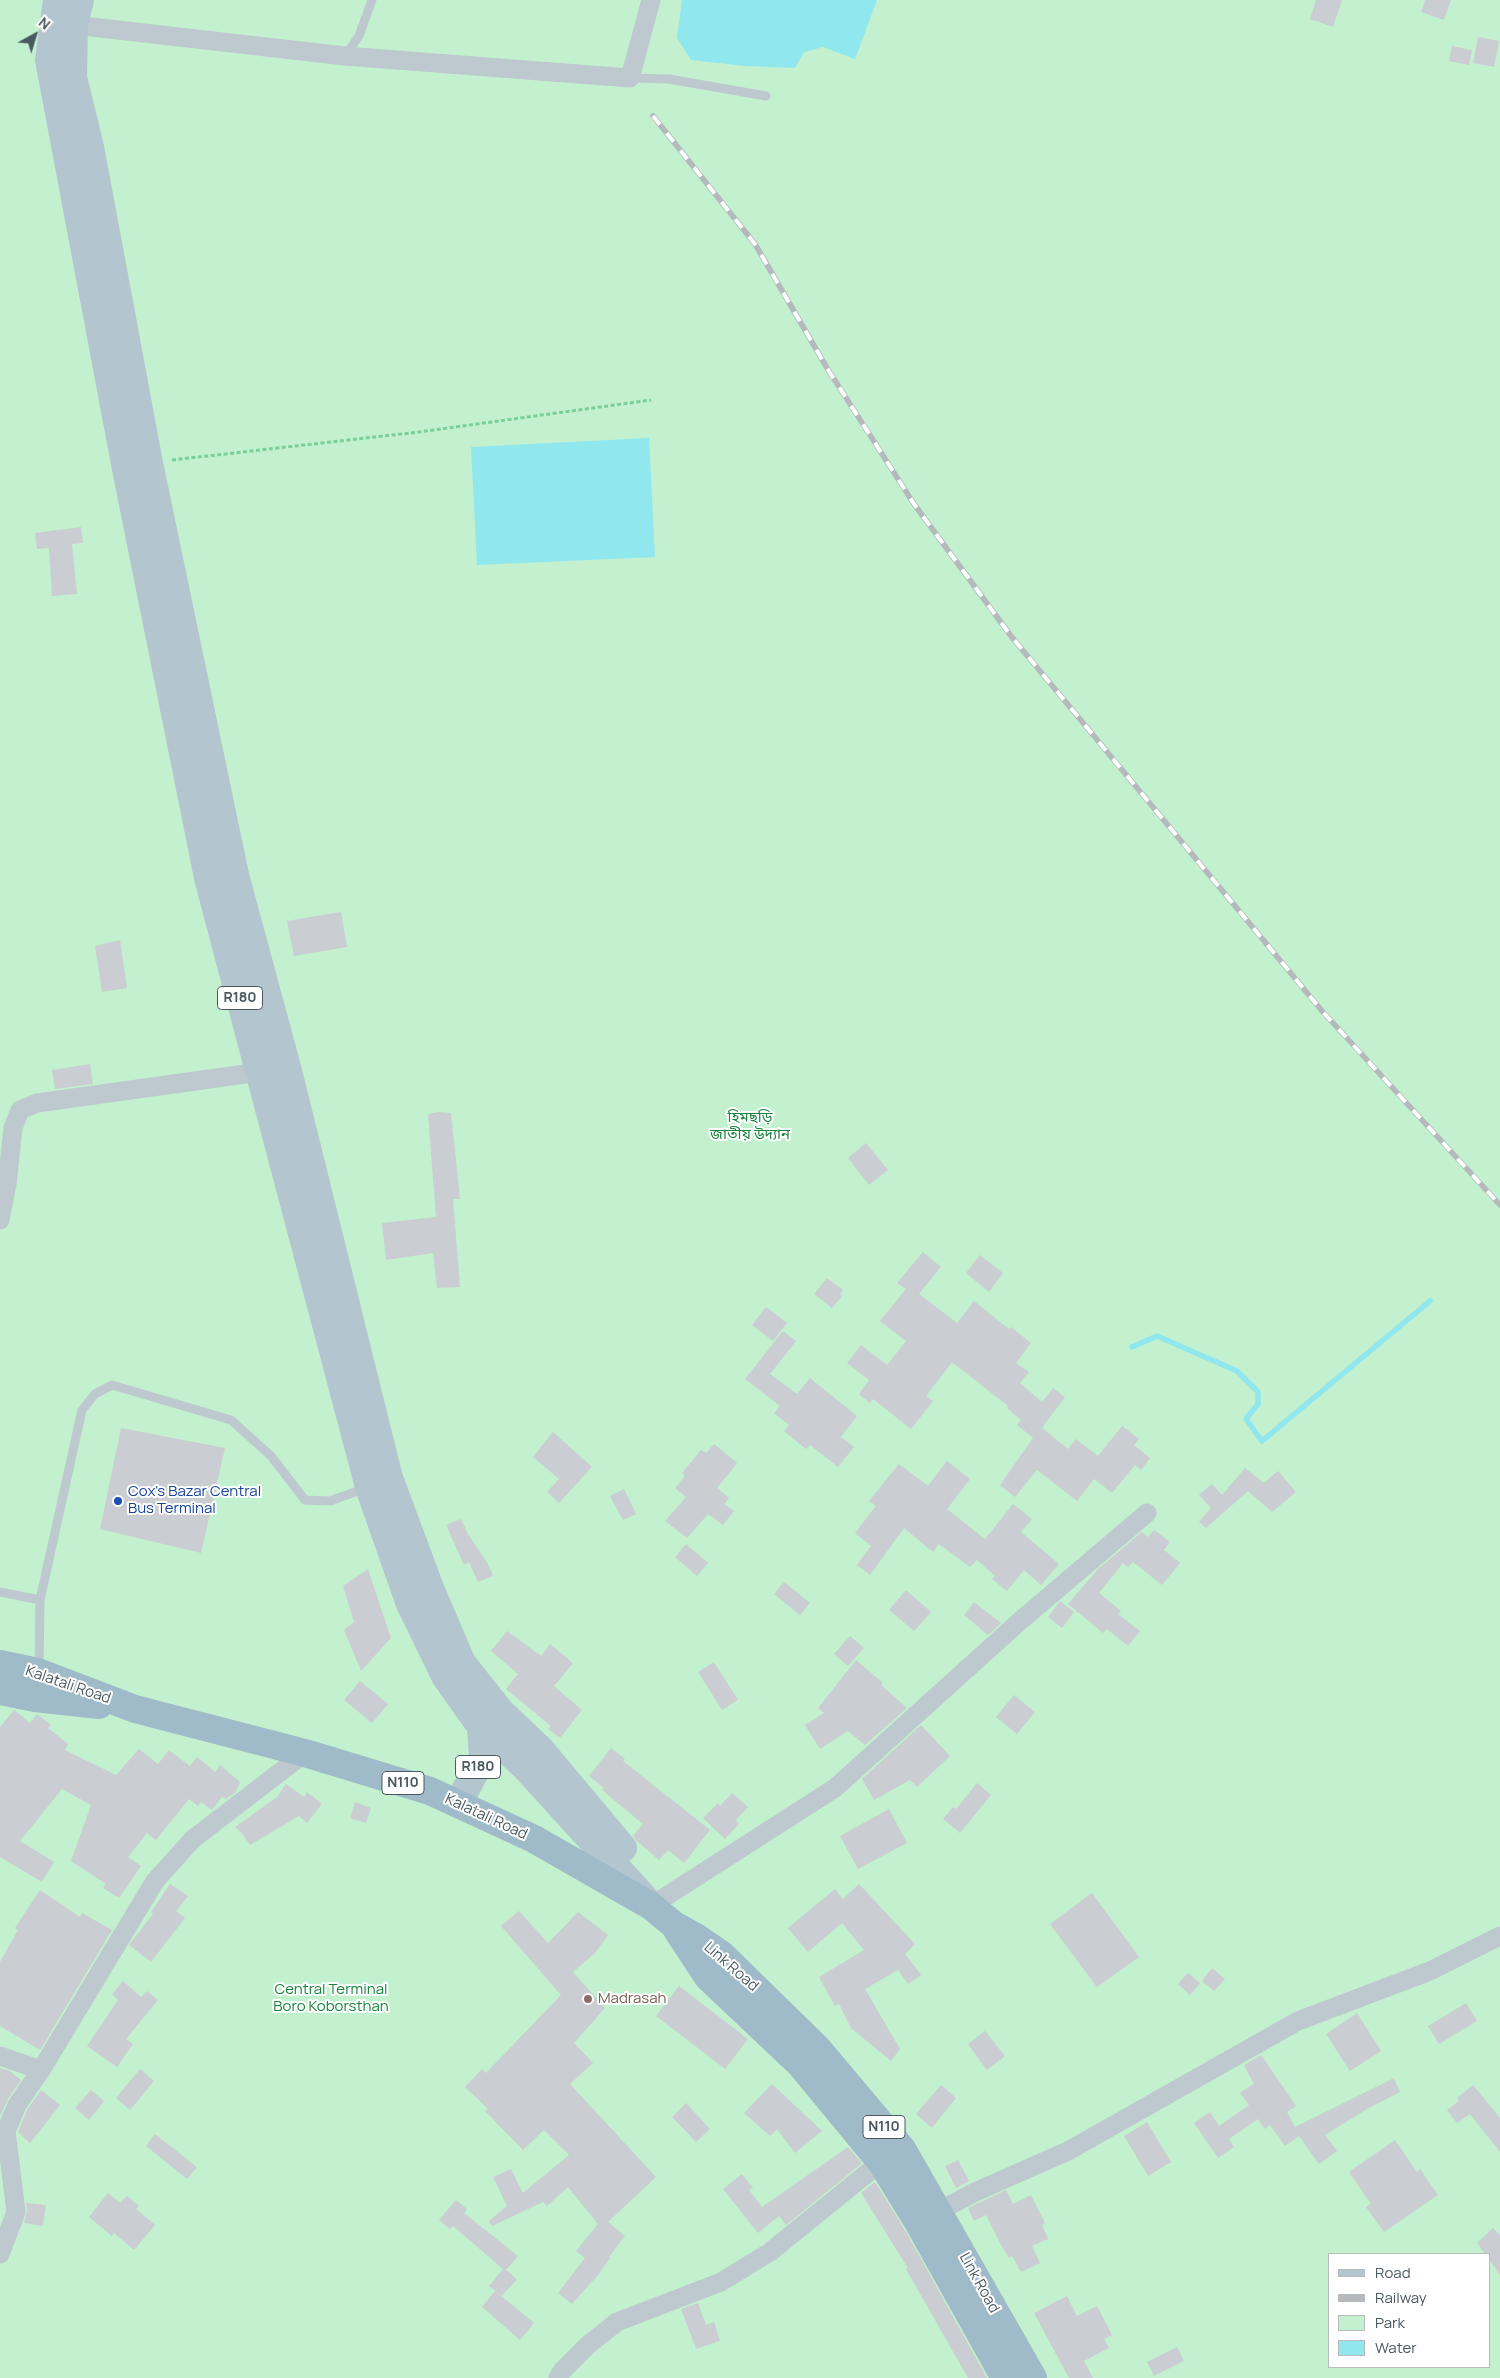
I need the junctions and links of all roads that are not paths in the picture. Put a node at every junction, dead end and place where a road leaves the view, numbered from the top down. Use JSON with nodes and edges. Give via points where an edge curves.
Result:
{"nodes":[{"id":1,"x":57,"y":0,"type":"edge"},
{"id":2,"x":372,"y":0,"type":"edge"},
{"id":3,"x":651,"y":0,"type":"edge"},
{"id":4,"x":77,"y":12,"type":"edge"},
{"id":5,"x":345,"y":56,"type":"junction"},
{"id":6,"x":630,"y":78,"type":"junction"},
{"id":7,"x":766,"y":96,"type":"dead end"},
{"id":8,"x":260,"y":1072,"type":"junction"},
{"id":9,"x":0,"y":1220,"type":"edge"},
{"id":10,"x":369,"y":1487,"type":"junction"},
{"id":11,"x":1147,"y":1513,"type":"dead end"},
{"id":12,"x":0,"y":1592,"type":"edge"},
{"id":13,"x":40,"y":1600,"type":"junction"},
{"id":14,"x":0,"y":1664,"type":"edge"},
{"id":15,"x":37,"y":1685,"type":"junction"},
{"id":16,"x":0,"y":1691,"type":"edge"},
{"id":17,"x":481,"y":1728,"type":"junction"},
{"id":18,"x":305,"y":1752,"type":"junction"},
{"id":19,"x":458,"y":1804,"type":"junction"},
{"id":20,"x":651,"y":1906,"type":"junction"},
{"id":21,"x":674,"y":1925,"type":"junction"},
{"id":22,"x":1500,"y":1936,"type":"edge"},
{"id":23,"x":0,"y":2056,"type":"edge"},
{"id":24,"x":41,"y":2070,"type":"junction"},
{"id":25,"x":881,"y":2162,"type":"junction"},
{"id":26,"x":939,"y":2211,"type":"junction"},
{"id":27,"x":0,"y":2254,"type":"edge"},
{"id":28,"x":558,"y":2378,"type":"edge"},
{"id":29,"x":1005,"y":2378,"type":"edge"},
{"id":30,"x":1033,"y":2378,"type":"edge"}],
"edges":[{"from":1,"to":8,"type":"main road","number":"R180","via":[[49,60],[208,878]]},
{"from":2,"to":5,"type":"lane","via":[[359,36]]},
{"from":3,"to":6,"type":"street"},
{"from":4,"to":5,"type":"street"},
{"from":4,"to":20,"type":"main road","number":"R180","via":[[73,77],[92,157],[149,463],[235,875],[288,1071],[389,1478],[462,1663],[501,1712],[541,1750],[644,1874]]},
{"from":5,"to":6,"type":"street"},
{"from":6,"to":7,"type":"lane","via":[[669,78]]},
{"from":8,"to":9,"type":"street","via":[[37,1103],[20,1110],[13,1128]]},
{"from":8,"to":10,"type":"main road","number":"R180"},
{"from":10,"to":13,"type":"lane","via":[[330,1501],[304,1500],[271,1456],[231,1420],[112,1385],[95,1394],[82,1410]]},
{"from":10,"to":17,"type":"main road","number":"R180","via":[[410,1604],[445,1676]]},
{"from":11,"to":20,"type":"street","via":[[1020,1621],[834,1788]]},
{"from":12,"to":13,"type":"lane"},
{"from":13,"to":15,"type":"lane"},
{"from":14,"to":15,"type":"highway","name":"Kalatali Road","number":"N110"},
{"from":15,"to":16,"type":"highway","name":"Kalatali Road","number":"N110"},
{"from":15,"to":18,"type":"highway","name":"Kalatali Road","number":"N110"},
{"from":17,"to":19,"type":"main road","number":"R180","via":[[483,1757]]},
{"from":17,"to":20,"type":"main road","number":"R180","via":[[526,1768]]},
{"from":18,"to":19,"type":"highway","name":"Kalatali Road","number":"N110","via":[[430,1791]]},
{"from":18,"to":24,"type":"street","via":[[193,1839],[155,1882]]},
{"from":19,"to":20,"type":"highway","name":"Kalatali Road","number":"N110","via":[[534,1839]]},
{"from":20,"to":21,"type":"highway","name":"Kalatali Road","number":"N110"},
{"from":21,"to":25,"type":"highway","name":"Link Road","number":"N110","via":[[708,1977],[800,2064]]},
{"from":21,"to":26,"type":"highway","name":"Link Road","number":"N110","via":[[722,1955],[818,2049],[902,2149]]},
{"from":22,"to":26,"type":"street","via":[[1430,1972],[1298,2022],[1068,2151]]},
{"from":23,"to":24,"type":"street"},
{"from":24,"to":27,"type":"street","via":[[17,2105],[6,2132],[16,2212]]},
{"from":25,"to":28,"type":"street","via":[[770,2252],[721,2282],[618,2322],[588,2345]]},
{"from":25,"to":29,"type":"highway","name":"Link Road","number":"N110"},
{"from":26,"to":30,"type":"highway","name":"Link Road","number":"N110"}]}
